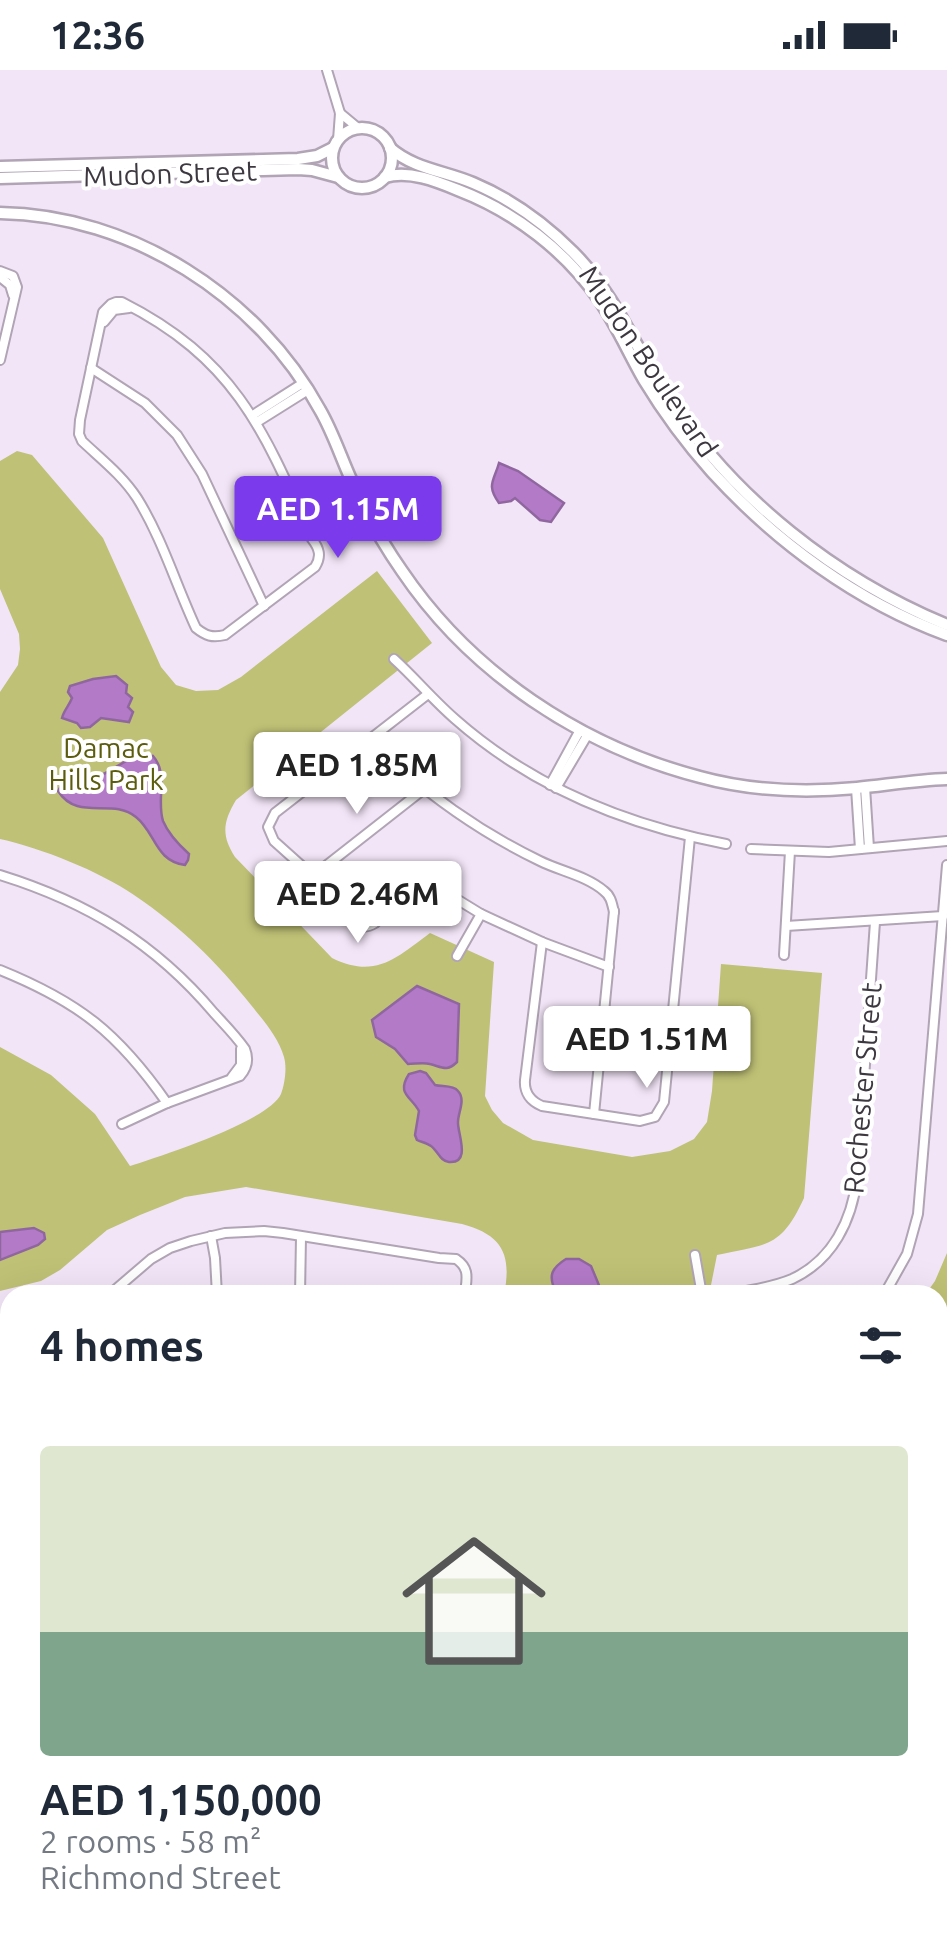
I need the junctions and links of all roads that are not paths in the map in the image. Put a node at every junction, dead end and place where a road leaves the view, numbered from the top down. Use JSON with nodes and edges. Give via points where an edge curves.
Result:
{"nodes":[{"id":1,"x":327,"y":70,"type":"edge"},
{"id":2,"x":340,"y":113,"type":"junction"},
{"id":3,"x":358,"y":128,"type":"junction"},
{"id":4,"x":336,"y":144,"type":"junction"},
{"id":5,"x":390,"y":148,"type":"junction"},
{"id":6,"x":0,"y":167,"type":"edge"},
{"id":7,"x":338,"y":177,"type":"junction"},
{"id":8,"x":385,"y":177,"type":"junction"},
{"id":9,"x":0,"y":178,"type":"edge"},
{"id":10,"x":0,"y":213,"type":"edge"},
{"id":11,"x":0,"y":274,"type":"edge"},
{"id":12,"x":2,"y":348,"type":"edge"},
{"id":13,"x":0,"y":360,"type":"edge"},
{"id":14,"x":91,"y":368,"type":"junction"},
{"id":15,"x":306,"y":386,"type":"junction"},
{"id":16,"x":255,"y":419,"type":"junction"},
{"id":17,"x":264,"y":606,"type":"junction"},
{"id":18,"x":947,"y":625,"type":"edge"},
{"id":19,"x":947,"y":636,"type":"edge"},
{"id":20,"x":394,"y":658,"type":"dead end"},
{"id":21,"x":428,"y":694,"type":"junction"},
{"id":22,"x":584,"y":732,"type":"junction"},
{"id":23,"x":402,"y":770,"type":"dead end"},
{"id":24,"x":947,"y":779,"type":"edge"},
{"id":25,"x":553,"y":786,"type":"junction"},
{"id":26,"x":860,"y":788,"type":"junction"},
{"id":27,"x":424,"y":789,"type":"junction"},
{"id":28,"x":690,"y":837,"type":"junction"},
{"id":29,"x":947,"y":842,"type":"edge"},
{"id":30,"x":726,"y":844,"type":"dead end"},
{"id":31,"x":865,"y":848,"type":"junction"},
{"id":32,"x":751,"y":849,"type":"dead end"},
{"id":33,"x":790,"y":851,"type":"junction"},
{"id":34,"x":947,"y":865,"type":"edge"},
{"id":35,"x":0,"y":875,"type":"edge"},
{"id":36,"x":313,"y":876,"type":"junction"},
{"id":37,"x":481,"y":914,"type":"junction"},
{"id":38,"x":942,"y":916,"type":"junction"},
{"id":39,"x":874,"y":922,"type":"junction"},
{"id":40,"x":786,"y":926,"type":"junction"},
{"id":41,"x":542,"y":942,"type":"junction"},
{"id":42,"x":784,"y":955,"type":"dead end"},
{"id":43,"x":458,"y":956,"type":"dead end"},
{"id":44,"x":609,"y":967,"type":"junction"},
{"id":45,"x":0,"y":970,"type":"edge"},
{"id":46,"x":167,"y":1103,"type":"junction"},
{"id":47,"x":594,"y":1114,"type":"junction"},
{"id":48,"x":122,"y":1124,"type":"dead end"},
{"id":49,"x":211,"y":1236,"type":"junction"},
{"id":50,"x":302,"y":1237,"type":"junction"},
{"id":51,"x":696,"y":1255,"type":"dead end"},
{"id":52,"x":121,"y":1285,"type":"edge"},
{"id":53,"x":217,"y":1285,"type":"edge"},
{"id":54,"x":300,"y":1285,"type":"edge"},
{"id":55,"x":466,"y":1285,"type":"edge"},
{"id":56,"x":700,"y":1285,"type":"edge"},
{"id":57,"x":773,"y":1285,"type":"edge"},
{"id":58,"x":890,"y":1285,"type":"edge"}],
"edges":[{"from":1,"to":2,"type":"street"},
{"from":2,"to":3,"type":"street"},
{"from":2,"to":4,"type":"street"},
{"from":3,"to":4,"type":"street"},
{"from":3,"to":5,"type":"street","via":[[377,132]]},
{"from":4,"to":6,"type":"street","name":"Mudon Street","via":[[298,159]]},
{"from":4,"to":7,"type":"street"},
{"from":5,"to":8,"type":"street"},
{"from":5,"to":18,"type":"street","name":"Mudon Boulevard","via":[[414,164],[488,190],[548,229],[598,281],[669,400],[734,480],[832,562]]},
{"from":7,"to":8,"type":"street","via":[[365,188]]},
{"from":7,"to":9,"type":"street","name":"Mudon Street","via":[[291,170]]},
{"from":8,"to":19,"type":"street","name":"Mudon Boulevard","via":[[414,176],[470,194],[548,243],[599,300],[658,401],[731,492],[842,582]]},
{"from":10,"to":15,"type":"street","via":[[73,223],[164,257],[242,311]]},
{"from":11,"to":12,"type":"street","via":[[14,300]]},
{"from":12,"to":13,"type":"street"},
{"from":14,"to":16,"type":"street","via":[[104,312],[122,302],[212,365]]},
{"from":14,"to":17,"type":"street","via":[[145,403],[178,436]]},
{"from":14,"to":17,"type":"street","via":[[79,434],[136,496],[196,628],[225,636]]},
{"from":15,"to":16,"type":"street"},
{"from":15,"to":22,"type":"street","via":[[369,516],[423,600],[507,683]]},
{"from":16,"to":17,"type":"street","via":[[314,556],[307,573]]},
{"from":20,"to":21,"type":"street"},
{"from":21,"to":25,"type":"street","via":[[486,744]]},
{"from":21,"to":36,"type":"street","via":[[271,817],[271,836]]},
{"from":22,"to":25,"type":"street"},
{"from":22,"to":26,"type":"street","via":[[669,769],[735,786]]},
{"from":23,"to":27,"type":"street"},
{"from":24,"to":26,"type":"street"},
{"from":25,"to":28,"type":"street","via":[[622,818]]},
{"from":26,"to":31,"type":"street"},
{"from":27,"to":36,"type":"street"},
{"from":27,"to":44,"type":"street","via":[[497,838],[612,892]]},
{"from":28,"to":30,"type":"street"},
{"from":28,"to":47,"type":"street","via":[[664,1102],[645,1121]]},
{"from":29,"to":31,"type":"street"},
{"from":31,"to":33,"type":"street"},
{"from":32,"to":33,"type":"street"},
{"from":33,"to":40,"type":"street"},
{"from":34,"to":38,"type":"street"},
{"from":35,"to":46,"type":"street","via":[[64,897],[122,930],[175,971],[239,1041],[242,1060],[229,1080]]},
{"from":36,"to":37,"type":"street","via":[[358,927],[370,926],[430,886]]},
{"from":37,"to":41,"type":"street"},
{"from":37,"to":43,"type":"street"},
{"from":38,"to":39,"type":"street"},
{"from":38,"to":58,"type":"street","via":[[918,1214]]},
{"from":39,"to":40,"type":"street"},
{"from":39,"to":57,"type":"street","name":"Rochester Street","via":[[857,1178],[848,1219],[809,1268]]},
{"from":40,"to":42,"type":"street"},
{"from":41,"to":44,"type":"street"},
{"from":41,"to":47,"type":"street","via":[[525,1089],[542,1106]]},
{"from":44,"to":47,"type":"street"},
{"from":45,"to":46,"type":"street","via":[[96,1022]]},
{"from":46,"to":48,"type":"street"},
{"from":49,"to":50,"type":"street","via":[[264,1231]]},
{"from":49,"to":52,"type":"street","via":[[170,1248]]},
{"from":49,"to":53,"type":"street"},
{"from":50,"to":54,"type":"street"},
{"from":50,"to":55,"type":"street","via":[[450,1257],[462,1262]]},
{"from":51,"to":56,"type":"street"}]}
